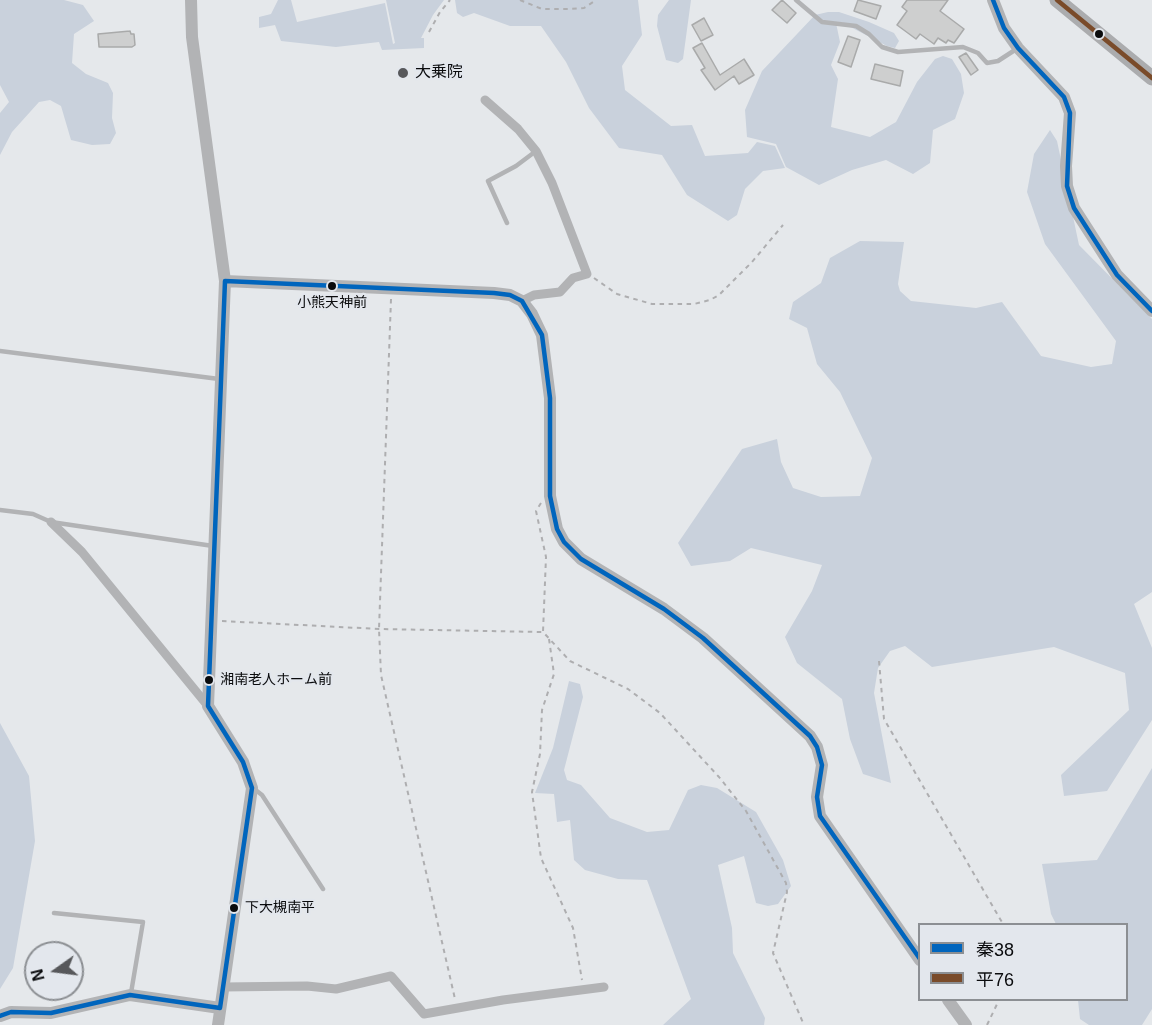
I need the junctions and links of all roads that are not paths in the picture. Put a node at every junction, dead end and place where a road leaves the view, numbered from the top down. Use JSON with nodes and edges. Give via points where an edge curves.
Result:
{"nodes":[{"id":1,"x":191,"y":0,"type":"edge"},
{"id":2,"x":796,"y":0,"type":"edge"},
{"id":3,"x":993,"y":0,"type":"edge"},
{"id":4,"x":1057,"y":0,"type":"edge"},
{"id":5,"x":1018,"y":48,"type":"junction"},
{"id":6,"x":1151,"y":74,"type":"edge"},
{"id":7,"x":486,"y":99,"type":"dead end"},
{"id":8,"x":536,"y":151,"type":"junction"},
{"id":9,"x":507,"y":223,"type":"dead end"},
{"id":10,"x":225,"y":281,"type":"junction"},
{"id":11,"x":522,"y":301,"type":"junction"},
{"id":12,"x":1152,"y":311,"type":"edge"},
{"id":13,"x":0,"y":351,"type":"edge"},
{"id":14,"x":219,"y":379,"type":"junction"},
{"id":15,"x":0,"y":510,"type":"edge"},
{"id":16,"x":51,"y":522,"type":"junction"},
{"id":17,"x":216,"y":547,"type":"junction"},
{"id":18,"x":208,"y":706,"type":"junction"},
{"id":19,"x":252,"y":788,"type":"junction"},
{"id":20,"x":323,"y":889,"type":"dead end"},
{"id":21,"x":54,"y":913,"type":"dead end"},
{"id":22,"x":918,"y":957,"type":"edge"},
{"id":23,"x":223,"y":987,"type":"junction"},
{"id":24,"x":604,"y":987,"type":"dead end"},
{"id":25,"x":130,"y":995,"type":"junction"},
{"id":26,"x":949,"y":1001,"type":"edge"},
{"id":27,"x":220,"y":1008,"type":"junction"},
{"id":28,"x":0,"y":1016,"type":"edge"},
{"id":29,"x":218,"y":1025,"type":"edge"},
{"id":30,"x":966,"y":1025,"type":"edge"}],
"edges":[{"from":1,"to":10,"type":"street","via":[[192,37]]},
{"from":2,"to":5,"type":"lane","via":[[822,22],[856,26],[882,46],[898,52],[963,47],[978,53],[987,63]]},
{"from":3,"to":5,"type":"street","via":[[1004,28]]},
{"from":4,"to":6,"type":"main road"},
{"from":5,"to":12,"type":"street","via":[[1064,97],[1070,113],[1066,166],[1074,208],[1117,275]]},
{"from":7,"to":8,"type":"street"},
{"from":8,"to":9,"type":"lane","via":[[488,181]]},
{"from":8,"to":11,"type":"street","via":[[587,274],[573,278],[560,292],[534,295]]},
{"from":10,"to":11,"type":"street","via":[[494,293]]},
{"from":10,"to":14,"type":"street"},
{"from":11,"to":22,"type":"street","via":[[542,335],[548,373],[551,501],[564,542],[581,559],[664,609],[703,638],[810,736],[822,765],[817,797],[820,816]]},
{"from":13,"to":14,"type":"lane"},
{"from":14,"to":17,"type":"street"},
{"from":15,"to":16,"type":"lane","via":[[33,514]]},
{"from":16,"to":17,"type":"lane"},
{"from":16,"to":18,"type":"street","via":[[82,552]]},
{"from":17,"to":18,"type":"street"},
{"from":18,"to":19,"type":"street","via":[[243,762]]},
{"from":19,"to":20,"type":"lane","via":[[262,795]]},
{"from":19,"to":23,"type":"street"},
{"from":21,"to":25,"type":"lane","via":[[142,922]]},
{"from":23,"to":24,"type":"street","via":[[336,989],[392,976],[424,1014]]},
{"from":23,"to":27,"type":"street"},
{"from":25,"to":27,"type":"street"},
{"from":25,"to":28,"type":"street","via":[[51,1013],[11,1012]]},
{"from":26,"to":30,"type":"street"},
{"from":27,"to":29,"type":"street"}]}
